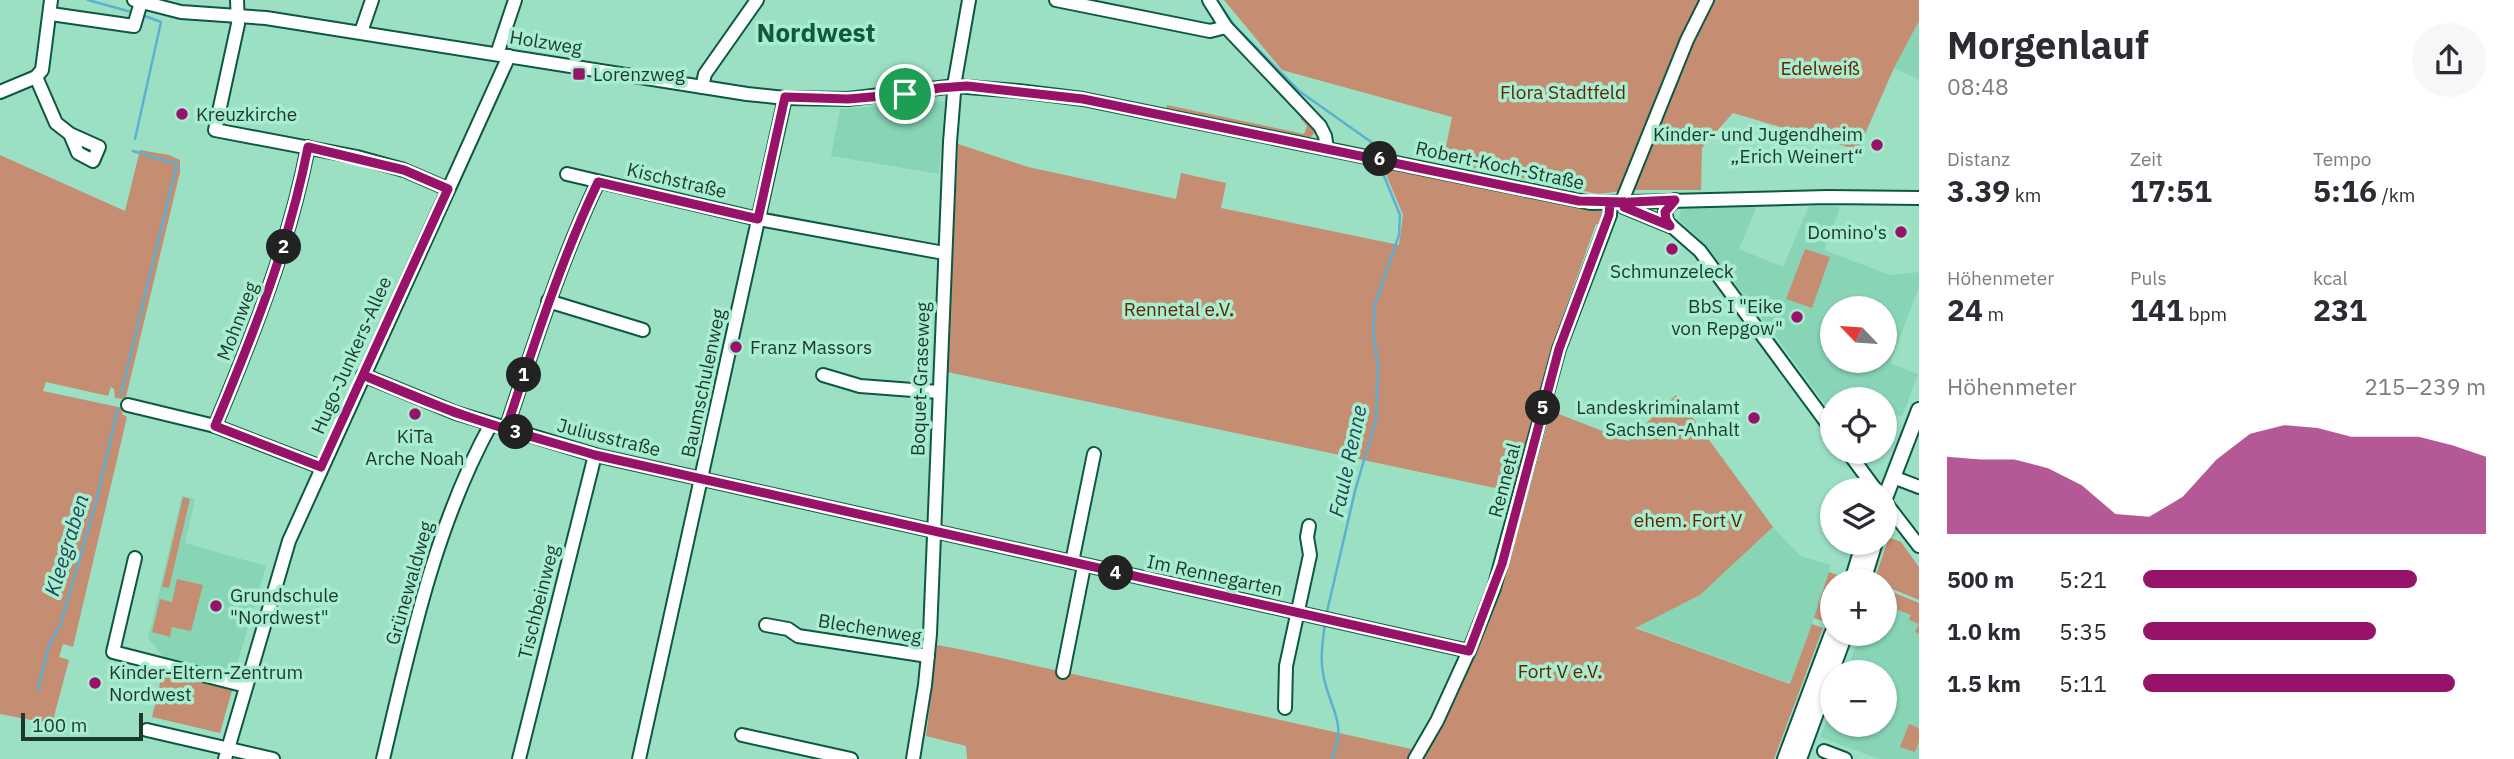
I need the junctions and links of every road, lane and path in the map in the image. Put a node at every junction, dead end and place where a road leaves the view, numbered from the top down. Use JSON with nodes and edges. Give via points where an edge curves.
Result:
{"nodes":[{"id":1,"x":51,"y":0,"type":"edge"},
{"id":2,"x":237,"y":0,"type":"edge"},
{"id":3,"x":372,"y":0,"type":"edge"},
{"id":4,"x":515,"y":0,"type":"edge"},
{"id":5,"x":757,"y":0,"type":"edge"},
{"id":6,"x":969,"y":0,"type":"edge"},
{"id":7,"x":1056,"y":0,"type":"edge"},
{"id":8,"x":1209,"y":0,"type":"edge"},
{"id":9,"x":1707,"y":0,"type":"edge"},
{"id":10,"x":138,"y":8,"type":"edge"},
{"id":11,"x":51,"y":14,"type":"junction"},
{"id":12,"x":239,"y":16,"type":"junction"},
{"id":13,"x":1226,"y":27,"type":"junction"},
{"id":14,"x":360,"y":33,"type":"junction"},
{"id":15,"x":503,"y":55,"type":"junction"},
{"id":16,"x":36,"y":77,"type":"junction"},
{"id":17,"x":955,"y":86,"type":"junction"},
{"id":18,"x":702,"y":87,"type":"junction"},
{"id":19,"x":0,"y":92,"type":"edge"},
{"id":20,"x":785,"y":97,"type":"junction"},
{"id":21,"x":70,"y":134,"type":"dead end"},
{"id":22,"x":308,"y":147,"type":"junction"},
{"id":23,"x":1326,"y":148,"type":"junction"},
{"id":24,"x":566,"y":174,"type":"dead end"},
{"id":25,"x":598,"y":182,"type":"junction"},
{"id":26,"x":448,"y":189,"type":"junction"},
{"id":27,"x":1919,"y":198,"type":"edge"},
{"id":28,"x":1675,"y":200,"type":"junction"},
{"id":29,"x":1617,"y":202,"type":"junction"},
{"id":30,"x":758,"y":219,"type":"junction"},
{"id":31,"x":1670,"y":226,"type":"junction"},
{"id":32,"x":944,"y":253,"type":"junction"},
{"id":33,"x":548,"y":301,"type":"junction"},
{"id":34,"x":643,"y":330,"type":"dead end"},
{"id":35,"x":363,"y":375,"type":"junction"},
{"id":36,"x":823,"y":375,"type":"dead end"},
{"id":37,"x":939,"y":392,"type":"junction"},
{"id":38,"x":128,"y":405,"type":"dead end"},
{"id":39,"x":1919,"y":410,"type":"edge"},
{"id":40,"x":1820,"y":414,"type":"edge"},
{"id":41,"x":491,"y":424,"type":"junction"},
{"id":42,"x":215,"y":426,"type":"junction"},
{"id":43,"x":506,"y":429,"type":"junction"},
{"id":44,"x":1094,"y":454,"type":"dead end"},
{"id":45,"x":595,"y":455,"type":"junction"},
{"id":46,"x":321,"y":467,"type":"junction"},
{"id":47,"x":1893,"y":477,"type":"joint"},
{"id":48,"x":702,"y":478,"type":"junction"},
{"id":49,"x":1919,"y":487,"type":"edge"},
{"id":50,"x":1897,"y":516,"type":"edge"},
{"id":51,"x":1309,"y":526,"type":"dead end"},
{"id":52,"x":934,"y":531,"type":"junction"},
{"id":53,"x":1919,"y":546,"type":"edge"},
{"id":54,"x":135,"y":558,"type":"dead end"},
{"id":55,"x":1078,"y":564,"type":"junction"},
{"id":56,"x":1297,"y":612,"type":"junction"},
{"id":57,"x":766,"y":625,"type":"dead end"},
{"id":58,"x":1827,"y":646,"type":"edge"},
{"id":59,"x":1841,"y":646,"type":"edge"},
{"id":60,"x":1469,"y":651,"type":"junction"},
{"id":61,"x":928,"y":656,"type":"junction"},
{"id":62,"x":1063,"y":672,"type":"dead end"},
{"id":63,"x":246,"y":686,"type":"junction"},
{"id":64,"x":1285,"y":708,"type":"dead end"},
{"id":65,"x":147,"y":730,"type":"dead end"},
{"id":66,"x":742,"y":735,"type":"dead end"},
{"id":67,"x":1824,"y":751,"type":"dead end"},
{"id":68,"x":227,"y":754,"type":"edge"},
{"id":69,"x":273,"y":759,"type":"edge"},
{"id":70,"x":383,"y":759,"type":"edge"},
{"id":71,"x":519,"y":759,"type":"edge"},
{"id":72,"x":639,"y":759,"type":"edge"},
{"id":73,"x":851,"y":759,"type":"edge"},
{"id":74,"x":913,"y":759,"type":"edge"},
{"id":75,"x":1415,"y":759,"type":"edge"},
{"id":76,"x":1785,"y":759,"type":"edge"},
{"id":77,"x":1799,"y":759,"type":"edge"},
{"id":78,"x":1845,"y":759,"type":"edge"}],
"edges":[{"from":1,"to":11,"type":"street"},
{"from":2,"to":12,"type":"street"},
{"from":3,"to":14,"type":"street"},
{"from":4,"to":15,"type":"street","name":"Hugo-Junkers-Allee"},
{"from":5,"to":18,"type":"street","via":[[705,74]]},
{"from":6,"to":17,"type":"street","name":"Boquet-Graseweg"},
{"from":7,"to":13,"type":"street","via":[[1210,31]]},
{"from":8,"to":13,"type":"street"},
{"from":9,"to":29,"type":"street","name":"Rennetal","via":[[1624,196]]},
{"from":10,"to":11,"type":"street","via":[[134,26]]},
{"from":10,"to":12,"type":"street","name":"Holzweg"},
{"from":11,"to":16,"type":"street","via":[[42,70]]},
{"from":12,"to":14,"type":"street","name":"Holzweg"},
{"from":12,"to":22,"type":"street","via":[[215,130]]},
{"from":13,"to":23,"type":"street","via":[[1320,126]]},
{"from":14,"to":15,"type":"street","name":"Holzweg"},
{"from":15,"to":18,"type":"street","name":"Holzweg"},
{"from":15,"to":26,"type":"street","name":"Hugo-Junkers-Allee"},
{"from":16,"to":19,"type":"street"},
{"from":16,"to":21,"type":"street","via":[[56,122]]},
{"from":17,"to":20,"type":"street","name":"Holzweg","via":[[873,97]]},
{"from":17,"to":23,"type":"street","name":"Robert-Koch-Straße","via":[[1083,99]]},
{"from":17,"to":32,"type":"street","name":"Boquet-Graseweg"},
{"from":18,"to":20,"type":"street","name":"Holzweg"},
{"from":20,"to":30,"type":"street","name":"Baumschulenweg"},
{"from":22,"to":26,"type":"street","via":[[404,170]]},
{"from":22,"to":42,"type":"street","name":"Mohnweg","via":[[274,278]]},
{"from":23,"to":29,"type":"street","name":"Robert-Koch-Straße","via":[[1579,201]]},
{"from":24,"to":25,"type":"street","name":"Kischstraße"},
{"from":25,"to":30,"type":"street","name":"Kischstraße"},
{"from":25,"to":33,"type":"street"},
{"from":26,"to":35,"type":"street","name":"Hugo-Junkers-Allee"},
{"from":27,"to":28,"type":"street","name":"Robert-Koch-Straße"},
{"from":28,"to":29,"type":"street","name":"Robert-Koch-Straße"},
{"from":28,"to":31,"type":"street","via":[[1665,212]]},
{"from":29,"to":31,"type":"street"},
{"from":29,"to":60,"type":"street","name":"Rennetal","via":[[1559,349],[1502,564]]},
{"from":30,"to":32,"type":"street","name":"Kischstraße"},
{"from":30,"to":48,"type":"street","name":"Baumschulenweg"},
{"from":31,"to":40,"type":"street","via":[[1700,251]]},
{"from":32,"to":37,"type":"street","name":"Boquet-Graseweg"},
{"from":33,"to":34,"type":"street"},
{"from":33,"to":43,"type":"street"},
{"from":35,"to":41,"type":"street","name":"Juliusstraße"},
{"from":35,"to":46,"type":"street","name":"Hugo-Junkers-Allee"},
{"from":36,"to":37,"type":"street","via":[[860,386]]},
{"from":37,"to":52,"type":"street","name":"Boquet-Graseweg"},
{"from":38,"to":42,"type":"street"},
{"from":39,"to":47,"type":"main road"},
{"from":41,"to":43,"type":"street","name":"Juliusstraße"},
{"from":41,"to":70,"type":"street","name":"Grünewaldweg","via":[[453,501],[410,643]]},
{"from":42,"to":46,"type":"street"},
{"from":43,"to":45,"type":"street","name":"Juliusstraße"},
{"from":44,"to":55,"type":"street"},
{"from":45,"to":48,"type":"street","name":"Juliusstraße"},
{"from":45,"to":71,"type":"street","name":"Tischbeinweg"},
{"from":46,"to":63,"type":"street","name":"Hugo-Junkers-Allee","via":[[289,541]]},
{"from":47,"to":49,"type":"street"},
{"from":48,"to":52,"type":"street","name":"Juliusstraße"},
{"from":48,"to":72,"type":"street","name":"Baumschulenweg"},
{"from":50,"to":53,"type":"street"},
{"from":51,"to":56,"type":"street","name":"Im Rennegarten","via":[[1310,555]]},
{"from":52,"to":55,"type":"street","name":"Im Rennegarten"},
{"from":52,"to":61,"type":"street","name":"Boquet-Graseweg"},
{"from":54,"to":63,"type":"street","via":[[113,652]]},
{"from":55,"to":56,"type":"street","name":"Im Rennegarten"},
{"from":55,"to":62,"type":"street"},
{"from":56,"to":60,"type":"street","name":"Im Rennegarten"},
{"from":56,"to":64,"type":"street","name":"Im Rennegarten","via":[[1286,666]]},
{"from":57,"to":61,"type":"street","name":"Blechenweg","via":[[798,636]]},
{"from":58,"to":76,"type":"main road"},
{"from":59,"to":77,"type":"main road"},
{"from":60,"to":75,"type":"street","name":"Rennetal"},
{"from":61,"to":74,"type":"street","name":"Boquet-Graseweg"},
{"from":63,"to":68,"type":"street","name":"Hugo-Junkers-Allee"},
{"from":65,"to":68,"type":"street"},
{"from":66,"to":73,"type":"street"},
{"from":67,"to":78,"type":"street"},
{"from":68,"to":69,"type":"street"}]}
